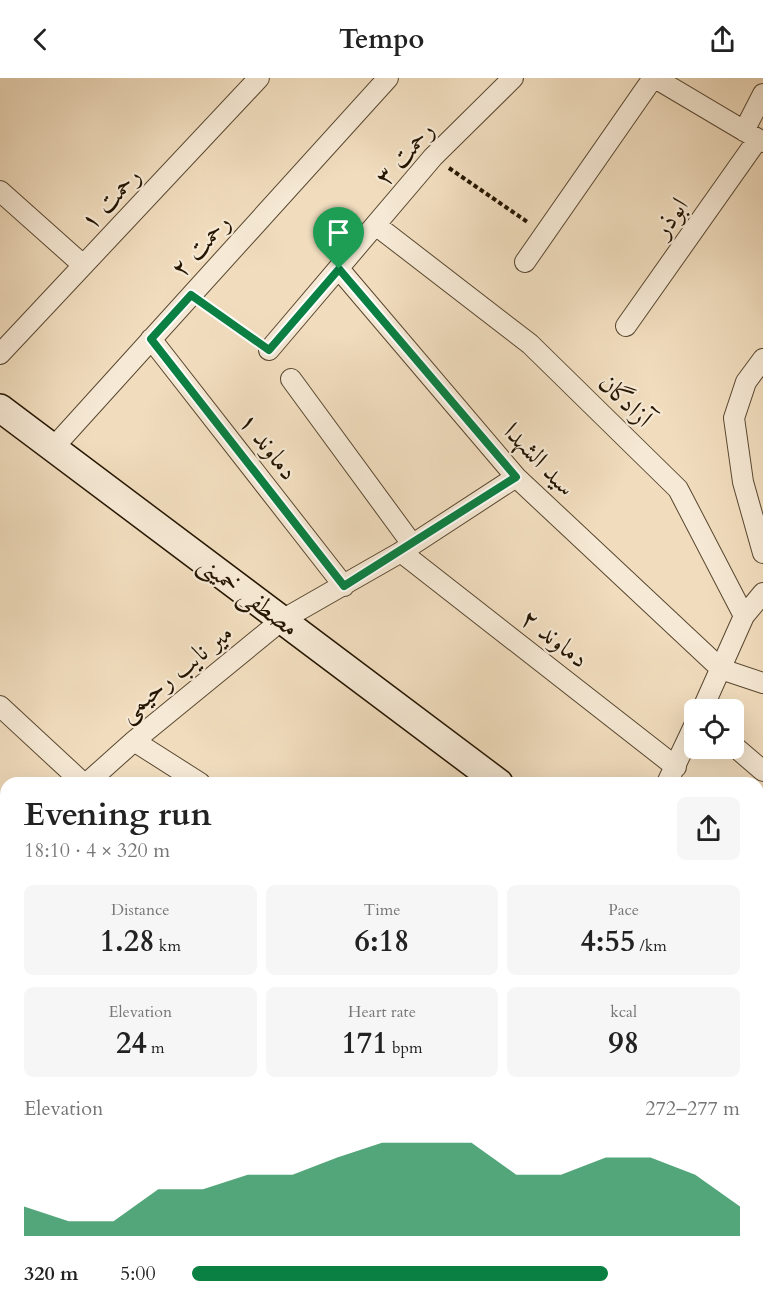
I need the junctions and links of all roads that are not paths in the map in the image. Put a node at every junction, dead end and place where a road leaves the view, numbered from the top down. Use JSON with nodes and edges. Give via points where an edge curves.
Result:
{"nodes":[{"id":1,"x":259,"y":78,"type":"edge"},
{"id":2,"x":388,"y":78,"type":"edge"},
{"id":3,"x":513,"y":78,"type":"edge"},
{"id":4,"x":654,"y":78,"type":"edge"},
{"id":5,"x":763,"y":94,"type":"edge"},
{"id":6,"x":755,"y":137,"type":"edge"},
{"id":7,"x":0,"y":191,"type":"edge"},
{"id":8,"x":377,"y":226,"type":"junction"},
{"id":9,"x":525,"y":262,"type":"dead end"},
{"id":10,"x":83,"y":265,"type":"junction"},
{"id":11,"x":339,"y":269,"type":"junction"},
{"id":12,"x":626,"y":326,"type":"dead end"},
{"id":13,"x":151,"y":339,"type":"junction"},
{"id":14,"x":269,"y":350,"type":"road end"},
{"id":15,"x":0,"y":354,"type":"edge"},
{"id":16,"x":763,"y":360,"type":"edge"},
{"id":17,"x":291,"y":379,"type":"dead end"},
{"id":18,"x":0,"y":408,"type":"edge"},
{"id":19,"x":53,"y":447,"type":"junction"},
{"id":20,"x":516,"y":477,"type":"junction"},
{"id":21,"x":761,"y":540,"type":"edge"},
{"id":22,"x":407,"y":548,"type":"junction"},
{"id":23,"x":344,"y":586,"type":"junction"},
{"id":24,"x":763,"y":593,"type":"edge"},
{"id":25,"x":744,"y":616,"type":"junction"},
{"id":26,"x":282,"y":620,"type":"junction"},
{"id":27,"x":721,"y":669,"type":"junction"},
{"id":28,"x":763,"y":683,"type":"edge"},
{"id":29,"x":707,"y":699,"type":"edge"},
{"id":30,"x":0,"y":706,"type":"edge"},
{"id":31,"x":134,"y":741,"type":"junction"},
{"id":32,"x":684,"y":747,"type":"edge"},
{"id":33,"x":744,"y":755,"type":"edge"},
{"id":34,"x":763,"y":771,"type":"edge"},
{"id":35,"x":671,"y":775,"type":"edge"},
{"id":36,"x":78,"y":777,"type":"edge"},
{"id":37,"x":92,"y":777,"type":"edge"},
{"id":38,"x":191,"y":777,"type":"edge"},
{"id":39,"x":491,"y":777,"type":"edge"}],
"edges":[{"from":1,"to":10,"type":"street","name":"رحمت ۱"},
{"from":2,"to":13,"type":"street","name":"رحمت ۲"},
{"from":3,"to":8,"type":"street","name":"رحمت ۳","via":[[433,157]]},
{"from":4,"to":6,"type":"street"},
{"from":4,"to":9,"type":"street"},
{"from":5,"to":6,"type":"street","name":"ابوذر"},
{"from":6,"to":12,"type":"street","name":"ابوذر"},
{"from":7,"to":10,"type":"street"},
{"from":8,"to":11,"type":"street","name":"رحمت ۳"},
{"from":8,"to":25,"type":"street","name":"آزادگان","via":[[530,344],[678,489]]},
{"from":10,"to":15,"type":"street","name":"رحمت ۱"},
{"from":11,"to":14,"type":"street","name":"رحمت ۳"},
{"from":11,"to":20,"type":"street","name":"سید الشهدا"},
{"from":13,"to":19,"type":"street","name":"رحمت ۲"},
{"from":13,"to":23,"type":"street","name":"دماوند ۱"},
{"from":16,"to":21,"type":"street","via":[[746,382],[734,418],[743,482]]},
{"from":17,"to":22,"type":"street","name":"دماوند ۲"},
{"from":18,"to":19,"type":"main road","name":"مصطفی خمینی"},
{"from":19,"to":26,"type":"main road","name":"مصطفی خمینی"},
{"from":20,"to":22,"type":"street","name":"میر نایب رحیمی"},
{"from":20,"to":27,"type":"street","name":"سید الشهدا"},
{"from":22,"to":23,"type":"street","name":"میر نایب رحیمی"},
{"from":22,"to":35,"type":"street","name":"دماوند ۲"},
{"from":23,"to":26,"type":"street","name":"میر نایب رحیمی"},
{"from":24,"to":25,"type":"street"},
{"from":25,"to":27,"type":"street"},
{"from":26,"to":31,"type":"street","name":"میر نایب رحیمی"},
{"from":26,"to":39,"type":"main road","name":"مصطفی خمینی"},
{"from":27,"to":28,"type":"street"},
{"from":27,"to":29,"type":"street"},
{"from":30,"to":36,"type":"street"},
{"from":31,"to":37,"type":"street","name":"میر نایب رحیمی"},
{"from":31,"to":38,"type":"street"},
{"from":32,"to":35,"type":"street"},
{"from":33,"to":34,"type":"street"}]}
